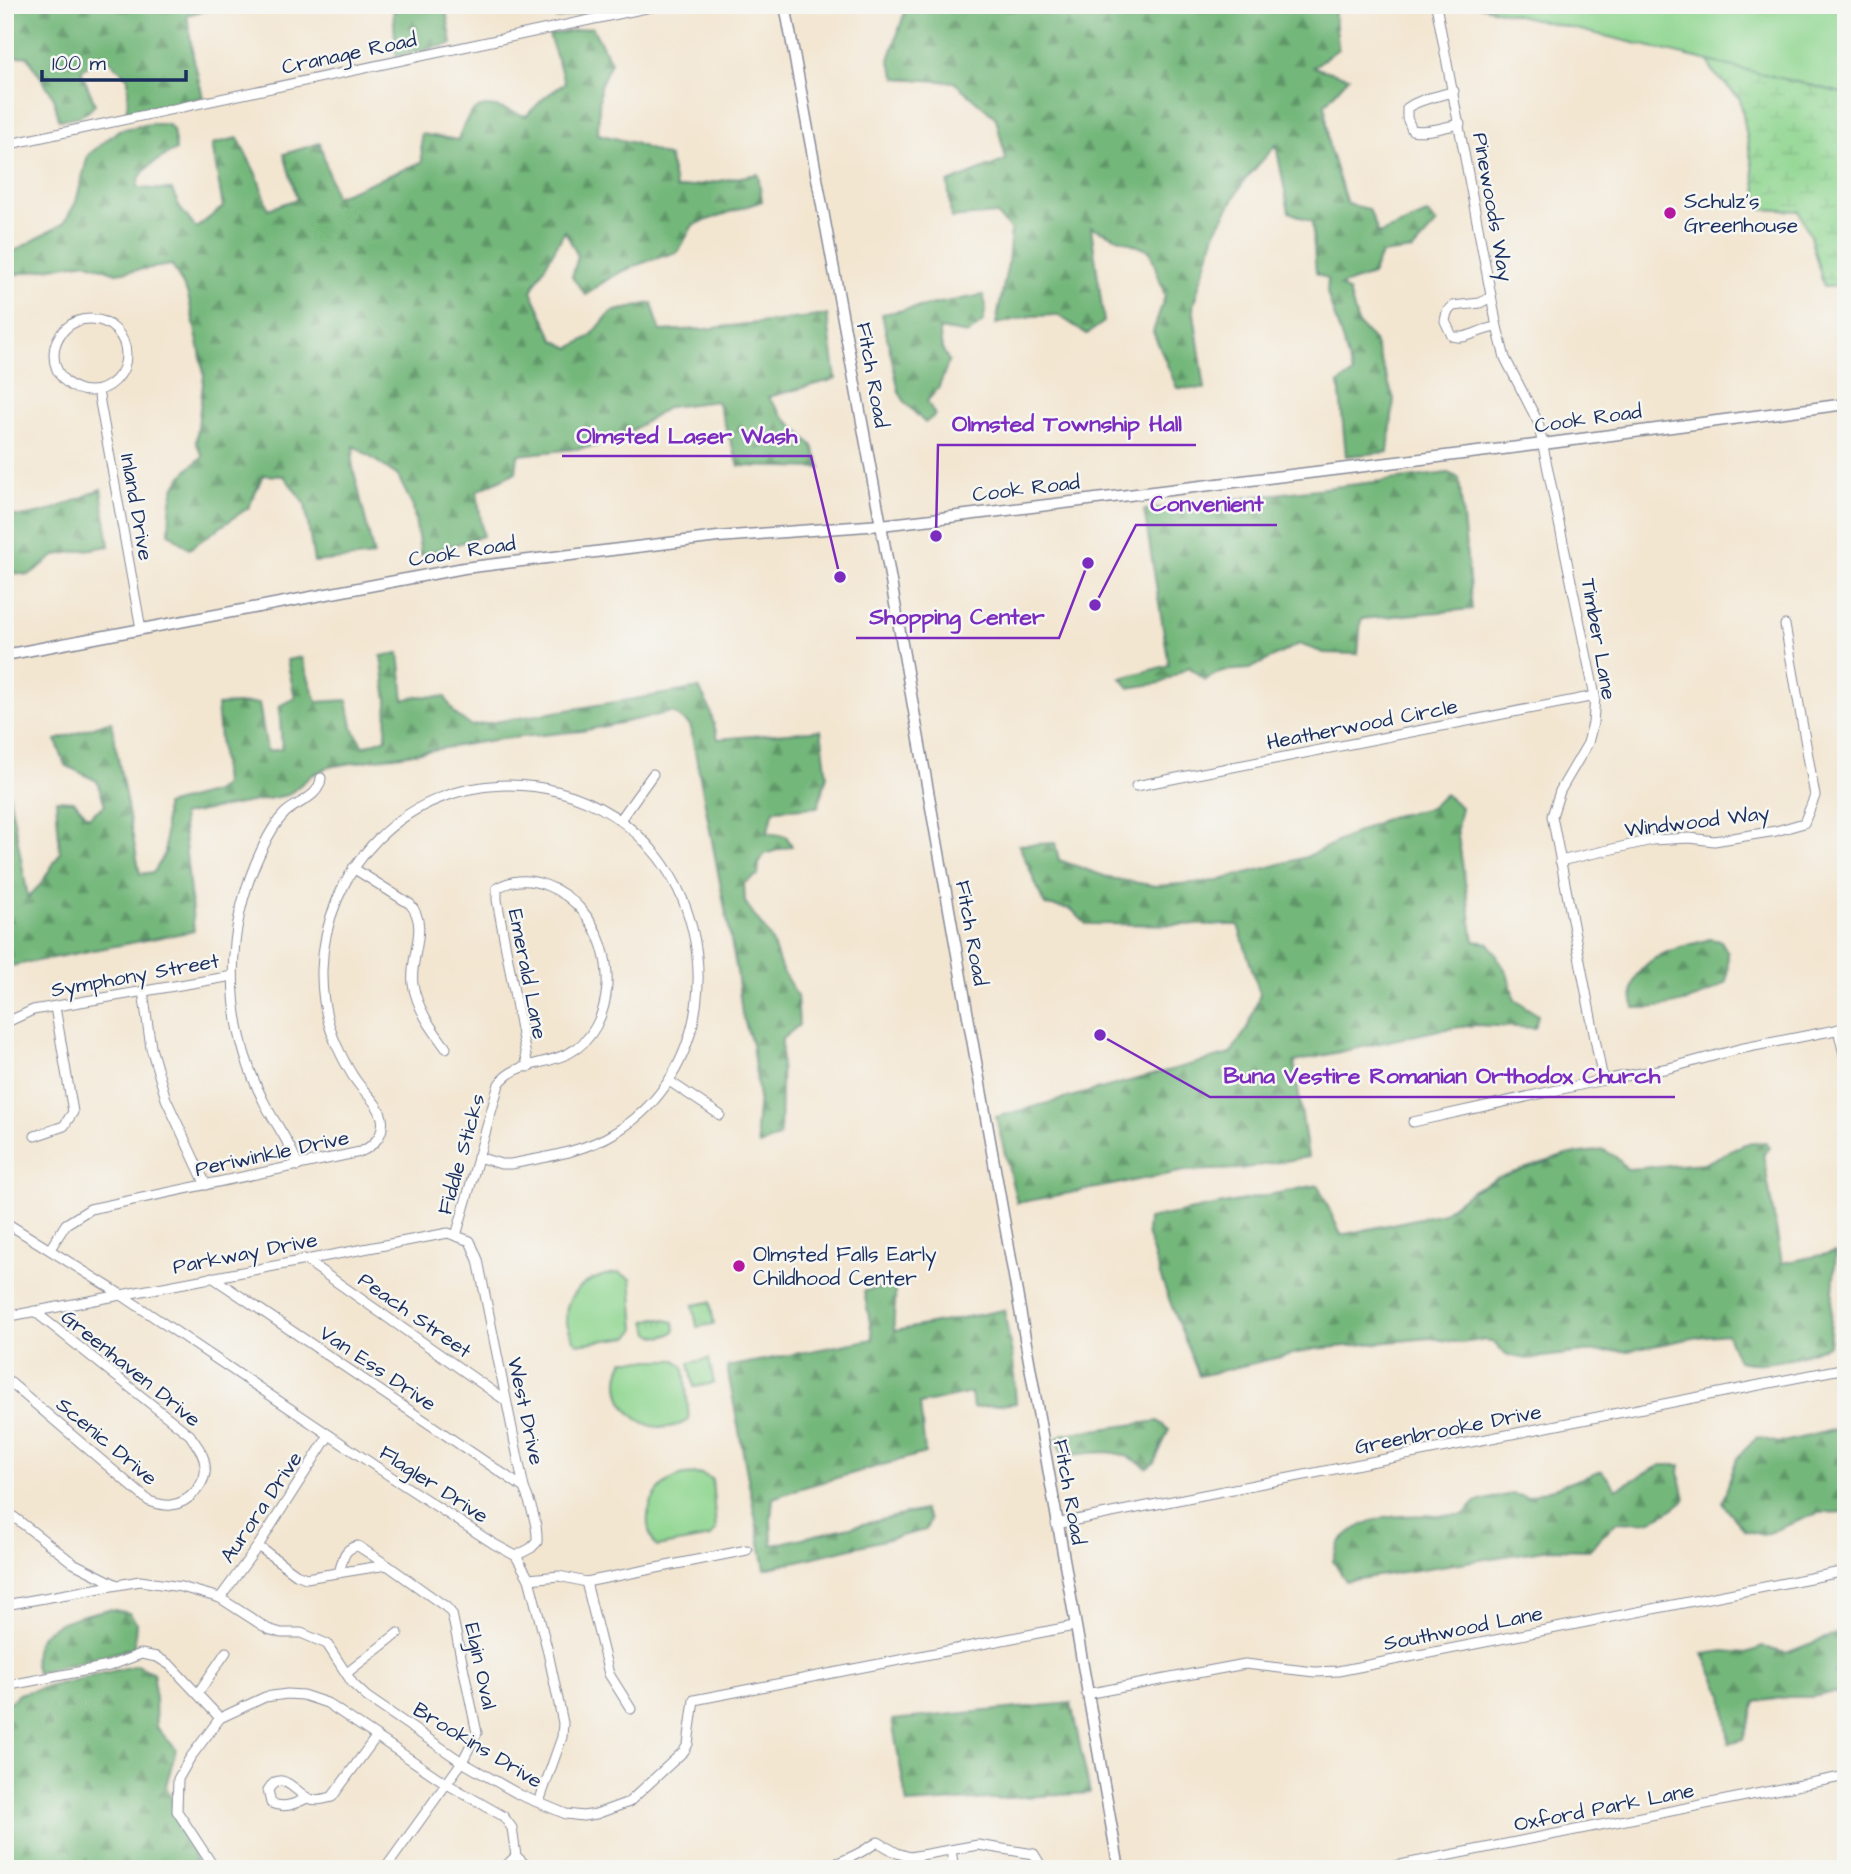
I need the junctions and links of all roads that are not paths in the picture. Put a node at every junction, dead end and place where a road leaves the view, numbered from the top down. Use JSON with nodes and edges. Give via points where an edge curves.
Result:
{"nodes":[{"id":1,"x":660,"y":5,"type":"edge"},
{"id":2,"x":785,"y":5,"type":"edge"},
{"id":3,"x":1436,"y":5,"type":"edge"},
{"id":4,"x":1454,"y":92,"type":"junction"},
{"id":5,"x":1460,"y":124,"type":"junction"},
{"id":6,"x":5,"y":145,"type":"edge"},
{"id":7,"x":1491,"y":297,"type":"junction"},
{"id":8,"x":1497,"y":327,"type":"junction"},
{"id":9,"x":98,"y":391,"type":"junction"},
{"id":10,"x":1846,"y":404,"type":"edge"},
{"id":11,"x":1543,"y":444,"type":"junction"},
{"id":12,"x":881,"y":525,"type":"junction"},
{"id":13,"x":1785,"y":625,"type":"dead end"},
{"id":14,"x":141,"y":629,"type":"junction"},
{"id":15,"x":5,"y":655,"type":"edge"},
{"id":16,"x":1595,"y":696,"type":"junction"},
{"id":17,"x":653,"y":774,"type":"dead end"},
{"id":18,"x":321,"y":778,"type":"dead end"},
{"id":19,"x":1136,"y":786,"type":"dead end"},
{"id":20,"x":620,"y":820,"type":"junction"},
{"id":21,"x":1560,"y":861,"type":"junction"},
{"id":22,"x":353,"y":868,"type":"junction"},
{"id":23,"x":497,"y":888,"type":"joint"},
{"id":24,"x":233,"y":976,"type":"junction"},
{"id":25,"x":143,"y":991,"type":"junction"},
{"id":26,"x":55,"y":1007,"type":"junction"},
{"id":27,"x":5,"y":1023,"type":"edge"},
{"id":28,"x":1842,"y":1028,"type":"edge"},
{"id":29,"x":446,"y":1048,"type":"dead end"},
{"id":30,"x":1846,"y":1063,"type":"edge"},
{"id":31,"x":528,"y":1067,"type":"junction"},
{"id":32,"x":1603,"y":1080,"type":"junction"},
{"id":33,"x":669,"y":1081,"type":"junction"},
{"id":34,"x":720,"y":1115,"type":"dead end"},
{"id":35,"x":1413,"y":1122,"type":"dead end"},
{"id":36,"x":35,"y":1136,"type":"dead end"},
{"id":37,"x":478,"y":1157,"type":"junction"},
{"id":38,"x":298,"y":1166,"type":"junction"},
{"id":39,"x":206,"y":1185,"type":"junction"},
{"id":40,"x":5,"y":1222,"type":"edge"},
{"id":41,"x":456,"y":1236,"type":"junction"},
{"id":42,"x":50,"y":1249,"type":"junction"},
{"id":43,"x":304,"y":1259,"type":"junction"},
{"id":44,"x":212,"y":1277,"type":"junction"},
{"id":45,"x":120,"y":1294,"type":"junction"},
{"id":46,"x":34,"y":1311,"type":"junction"},
{"id":47,"x":5,"y":1317,"type":"edge"},
{"id":48,"x":1846,"y":1368,"type":"edge"},
{"id":49,"x":5,"y":1378,"type":"edge"},
{"id":50,"x":505,"y":1400,"type":"junction"},
{"id":51,"x":329,"y":1435,"type":"junction"},
{"id":52,"x":524,"y":1488,"type":"junction"},
{"id":53,"x":194,"y":1493,"type":"joint"},
{"id":54,"x":5,"y":1510,"type":"edge"},
{"id":55,"x":1056,"y":1524,"type":"junction"},
{"id":56,"x":258,"y":1546,"type":"junction"},
{"id":57,"x":747,"y":1550,"type":"dead end"},
{"id":58,"x":516,"y":1556,"type":"junction"},
{"id":59,"x":387,"y":1565,"type":"junction"},
{"id":60,"x":1846,"y":1571,"type":"edge"},
{"id":61,"x":339,"y":1573,"type":"junction"},
{"id":62,"x":529,"y":1579,"type":"junction"},
{"id":63,"x":586,"y":1582,"type":"junction"},
{"id":64,"x":115,"y":1584,"type":"junction"},
{"id":65,"x":220,"y":1598,"type":"junction"},
{"id":66,"x":5,"y":1605,"type":"edge"},
{"id":67,"x":1074,"y":1626,"type":"junction"},
{"id":68,"x":398,"y":1633,"type":"dead end"},
{"id":69,"x":226,"y":1652,"type":"dead end"},
{"id":70,"x":348,"y":1672,"type":"junction"},
{"id":71,"x":5,"y":1686,"type":"edge"},
{"id":72,"x":198,"y":1693,"type":"junction"},
{"id":73,"x":1086,"y":1694,"type":"junction"},
{"id":74,"x":631,"y":1709,"type":"dead end"},
{"id":75,"x":220,"y":1717,"type":"junction"},
{"id":76,"x":376,"y":1737,"type":"junction"},
{"id":77,"x":463,"y":1762,"type":"junction"},
{"id":78,"x":1846,"y":1776,"type":"edge"},
{"id":79,"x":447,"y":1784,"type":"junction"},
{"id":80,"x":307,"y":1798,"type":"dead end"},
{"id":81,"x":539,"y":1802,"type":"junction"},
{"id":82,"x":951,"y":1850,"type":"junction"},
{"id":83,"x":516,"y":1856,"type":"junction"},
{"id":84,"x":215,"y":1869,"type":"edge"},
{"id":85,"x":385,"y":1869,"type":"edge"},
{"id":86,"x":503,"y":1869,"type":"edge"},
{"id":87,"x":530,"y":1869,"type":"edge"},
{"id":88,"x":815,"y":1869,"type":"edge"},
{"id":89,"x":954,"y":1869,"type":"edge"},
{"id":90,"x":1043,"y":1869,"type":"edge"},
{"id":91,"x":1119,"y":1869,"type":"edge"},
{"id":92,"x":1368,"y":1869,"type":"edge"}],
"edges":[{"from":1,"to":6,"type":"street","name":"Cranage Road"},
{"from":2,"to":12,"type":"street","name":"Fitch Road"},
{"from":3,"to":4,"type":"street","name":"Pinewoods Way"},
{"from":4,"to":5,"type":"street","name":"Pinewoods Way"},
{"from":4,"to":5,"type":"street","name":"Pinewoods Way","via":[[1417,101],[1407,108],[1407,118],[1412,130],[1426,133]]},
{"from":5,"to":7,"type":"street","name":"Pinewoods Way"},
{"from":7,"to":8,"type":"street","name":"Pinewoods Way"},
{"from":7,"to":8,"type":"street","name":"Pinewoods Way","via":[[1453,306],[1445,321],[1452,336],[1458,338]]},
{"from":8,"to":11,"type":"street","name":"Pinewoods Way","via":[[1505,358],[1538,422]]},
{"from":9,"to":9,"type":"street","via":[[109,386],[123,369],[122,339],[109,324],[77,321],[55,343],[54,363],[68,384]]},
{"from":9,"to":14,"type":"street","name":"Inland Drive"},
{"from":10,"to":11,"type":"street","name":"Cook Road"},
{"from":11,"to":12,"type":"street","name":"Cook Road"},
{"from":11,"to":16,"type":"street","name":"Timber Lane"},
{"from":12,"to":14,"type":"street","name":"Cook Road","via":[[718,537],[464,568]]},
{"from":12,"to":55,"type":"street","name":"Fitch Road"},
{"from":13,"to":21,"type":"street","name":"Windwood Way","via":[[1815,796],[1804,823],[1714,841],[1652,840]]},
{"from":14,"to":15,"type":"street","name":"Cook Road"},
{"from":16,"to":19,"type":"street","name":"Heatherwood Circle"},
{"from":16,"to":21,"type":"street","name":"Timber Lane","via":[[1588,743],[1552,816]]},
{"from":17,"to":20,"type":"street"},
{"from":18,"to":24,"type":"street","via":[[312,796],[277,822],[261,850],[238,922]]},
{"from":20,"to":22,"type":"street","name":"Periwinkle Drive","via":[[551,789],[477,788],[412,812],[386,831]]},
{"from":20,"to":33,"type":"street","name":"Periwinkle Drive","via":[[653,851],[677,887],[696,951],[695,1017],[685,1051]]},
{"from":21,"to":32,"type":"street","name":"Timber Lane"},
{"from":22,"to":29,"type":"street","via":[[410,904],[416,913],[420,928],[413,985],[422,1011]]},
{"from":22,"to":38,"type":"street","name":"Periwinkle Drive","via":[[327,927],[322,988],[334,1040],[352,1075],[378,1109],[382,1128],[365,1150]]},
{"from":23,"to":31,"type":"street","name":"Emerald Lane"},
{"from":23,"to":31,"type":"street","name":"Fiddle Sticks","via":[[523,881],[543,884],[575,901],[594,926],[606,966],[607,995],[594,1029],[570,1053]]},
{"from":24,"to":25,"type":"street","name":"Symphony Street"},
{"from":24,"to":38,"type":"street","via":[[247,1063]]},
{"from":25,"to":26,"type":"street","name":"Symphony Street"},
{"from":25,"to":39,"type":"street","via":[[163,1090]]},
{"from":26,"to":27,"type":"street","name":"Symphony Street"},
{"from":26,"to":36,"type":"street","via":[[73,1112],[64,1126]]},
{"from":28,"to":30,"type":"street"},
{"from":28,"to":32,"type":"street"},
{"from":31,"to":37,"type":"street","name":"Fiddle Sticks","via":[[510,1072],[499,1084]]},
{"from":32,"to":35,"type":"street"},
{"from":33,"to":34,"type":"street"},
{"from":33,"to":37,"type":"street","name":"Periwinkle Drive","via":[[637,1117],[598,1142],[511,1164]]},
{"from":37,"to":41,"type":"street","name":"Fiddle Sticks"},
{"from":38,"to":39,"type":"street","name":"Periwinkle Drive"},
{"from":39,"to":42,"type":"street","name":"Periwinkle Drive","via":[[90,1209],[66,1224]]},
{"from":40,"to":42,"type":"street","name":"Flagler Drive"},
{"from":41,"to":43,"type":"street","name":"Parkway Drive","via":[[449,1233]]},
{"from":41,"to":50,"type":"street","name":"West Drive","via":[[470,1241],[478,1260]]},
{"from":42,"to":45,"type":"street","name":"Flagler Drive"},
{"from":43,"to":44,"type":"street","name":"Parkway Drive"},
{"from":43,"to":50,"type":"street","name":"Peach Street"},
{"from":44,"to":45,"type":"street","name":"Parkway Drive"},
{"from":44,"to":52,"type":"street","name":"Van Ess Drive"},
{"from":45,"to":46,"type":"street","name":"Parkway Drive"},
{"from":45,"to":51,"type":"street","name":"Flagler Drive"},
{"from":46,"to":47,"type":"street","name":"Parkway Drive"},
{"from":46,"to":53,"type":"street","name":"Greenhaven Drive","via":[[190,1435],[206,1469]]},
{"from":48,"to":55,"type":"street","name":"Greenbrooke Drive"},
{"from":49,"to":53,"type":"street","name":"Scenic Drive","via":[[149,1500],[170,1505]]},
{"from":50,"to":52,"type":"street","name":"West Drive"},
{"from":51,"to":56,"type":"street","name":"Aurora Drive"},
{"from":51,"to":58,"type":"street","name":"Flagler Drive"},
{"from":52,"to":58,"type":"street","name":"West Drive","via":[[537,1542]]},
{"from":54,"to":64,"type":"street","via":[[73,1563]]},
{"from":55,"to":67,"type":"street","name":"Fitch Road"},
{"from":56,"to":61,"type":"street","via":[[306,1578]]},
{"from":56,"to":65,"type":"street","name":"Aurora Drive"},
{"from":57,"to":63,"type":"street"},
{"from":58,"to":62,"type":"street"},
{"from":59,"to":61,"type":"street"},
{"from":59,"to":61,"type":"street","name":"Elgin Oval","via":[[358,1546],[351,1547]]},
{"from":59,"to":77,"type":"street","name":"Elgin Oval","via":[[452,1614],[477,1733]]},
{"from":60,"to":73,"type":"street","name":"Southwood Lane","via":[[1338,1671],[1245,1664]]},
{"from":62,"to":63,"type":"street","via":[[559,1576]]},
{"from":62,"to":81,"type":"street","via":[[563,1723]]},
{"from":63,"to":74,"type":"street","via":[[609,1674]]},
{"from":64,"to":65,"type":"street","name":"Brookins Drive","via":[[140,1581]]},
{"from":64,"to":66,"type":"street","name":"Brookins Drive"},
{"from":65,"to":70,"type":"street","name":"Brookins Drive","via":[[268,1629],[300,1633],[327,1644]]},
{"from":67,"to":73,"type":"street","name":"Fitch Road"},
{"from":67,"to":81,"type":"street","name":"Brookins Drive","via":[[694,1700],[688,1744],[629,1802],[583,1816]]},
{"from":68,"to":70,"type":"street"},
{"from":69,"to":72,"type":"street"},
{"from":70,"to":77,"type":"street","name":"Brookins Drive","via":[[366,1697]]},
{"from":71,"to":72,"type":"street","via":[[109,1666],[141,1654],[170,1665]]},
{"from":72,"to":75,"type":"street"},
{"from":73,"to":91,"type":"street","name":"Fitch Road"},
{"from":75,"to":76,"type":"street","via":[[265,1697],[303,1695],[327,1703]]},
{"from":75,"to":84,"type":"street","via":[[178,1779],[176,1795],[183,1823]]},
{"from":76,"to":79,"type":"street"},
{"from":76,"to":80,"type":"street","via":[[332,1797]]},
{"from":77,"to":79,"type":"street","name":"Elgin Oval"},
{"from":77,"to":81,"type":"street","name":"Brookins Drive"},
{"from":78,"to":92,"type":"street","name":"Oxford Park Lane"},
{"from":79,"to":83,"type":"street","via":[[503,1816],[512,1828]]},
{"from":79,"to":85,"type":"street","name":"Elgin Oval"},
{"from":82,"to":88,"type":"street","via":[[910,1857],[878,1842],[855,1857]]},
{"from":82,"to":89,"type":"street"},
{"from":82,"to":90,"type":"street","via":[[978,1845],[1034,1854]]},
{"from":83,"to":86,"type":"street"},
{"from":83,"to":87,"type":"street"}]}
